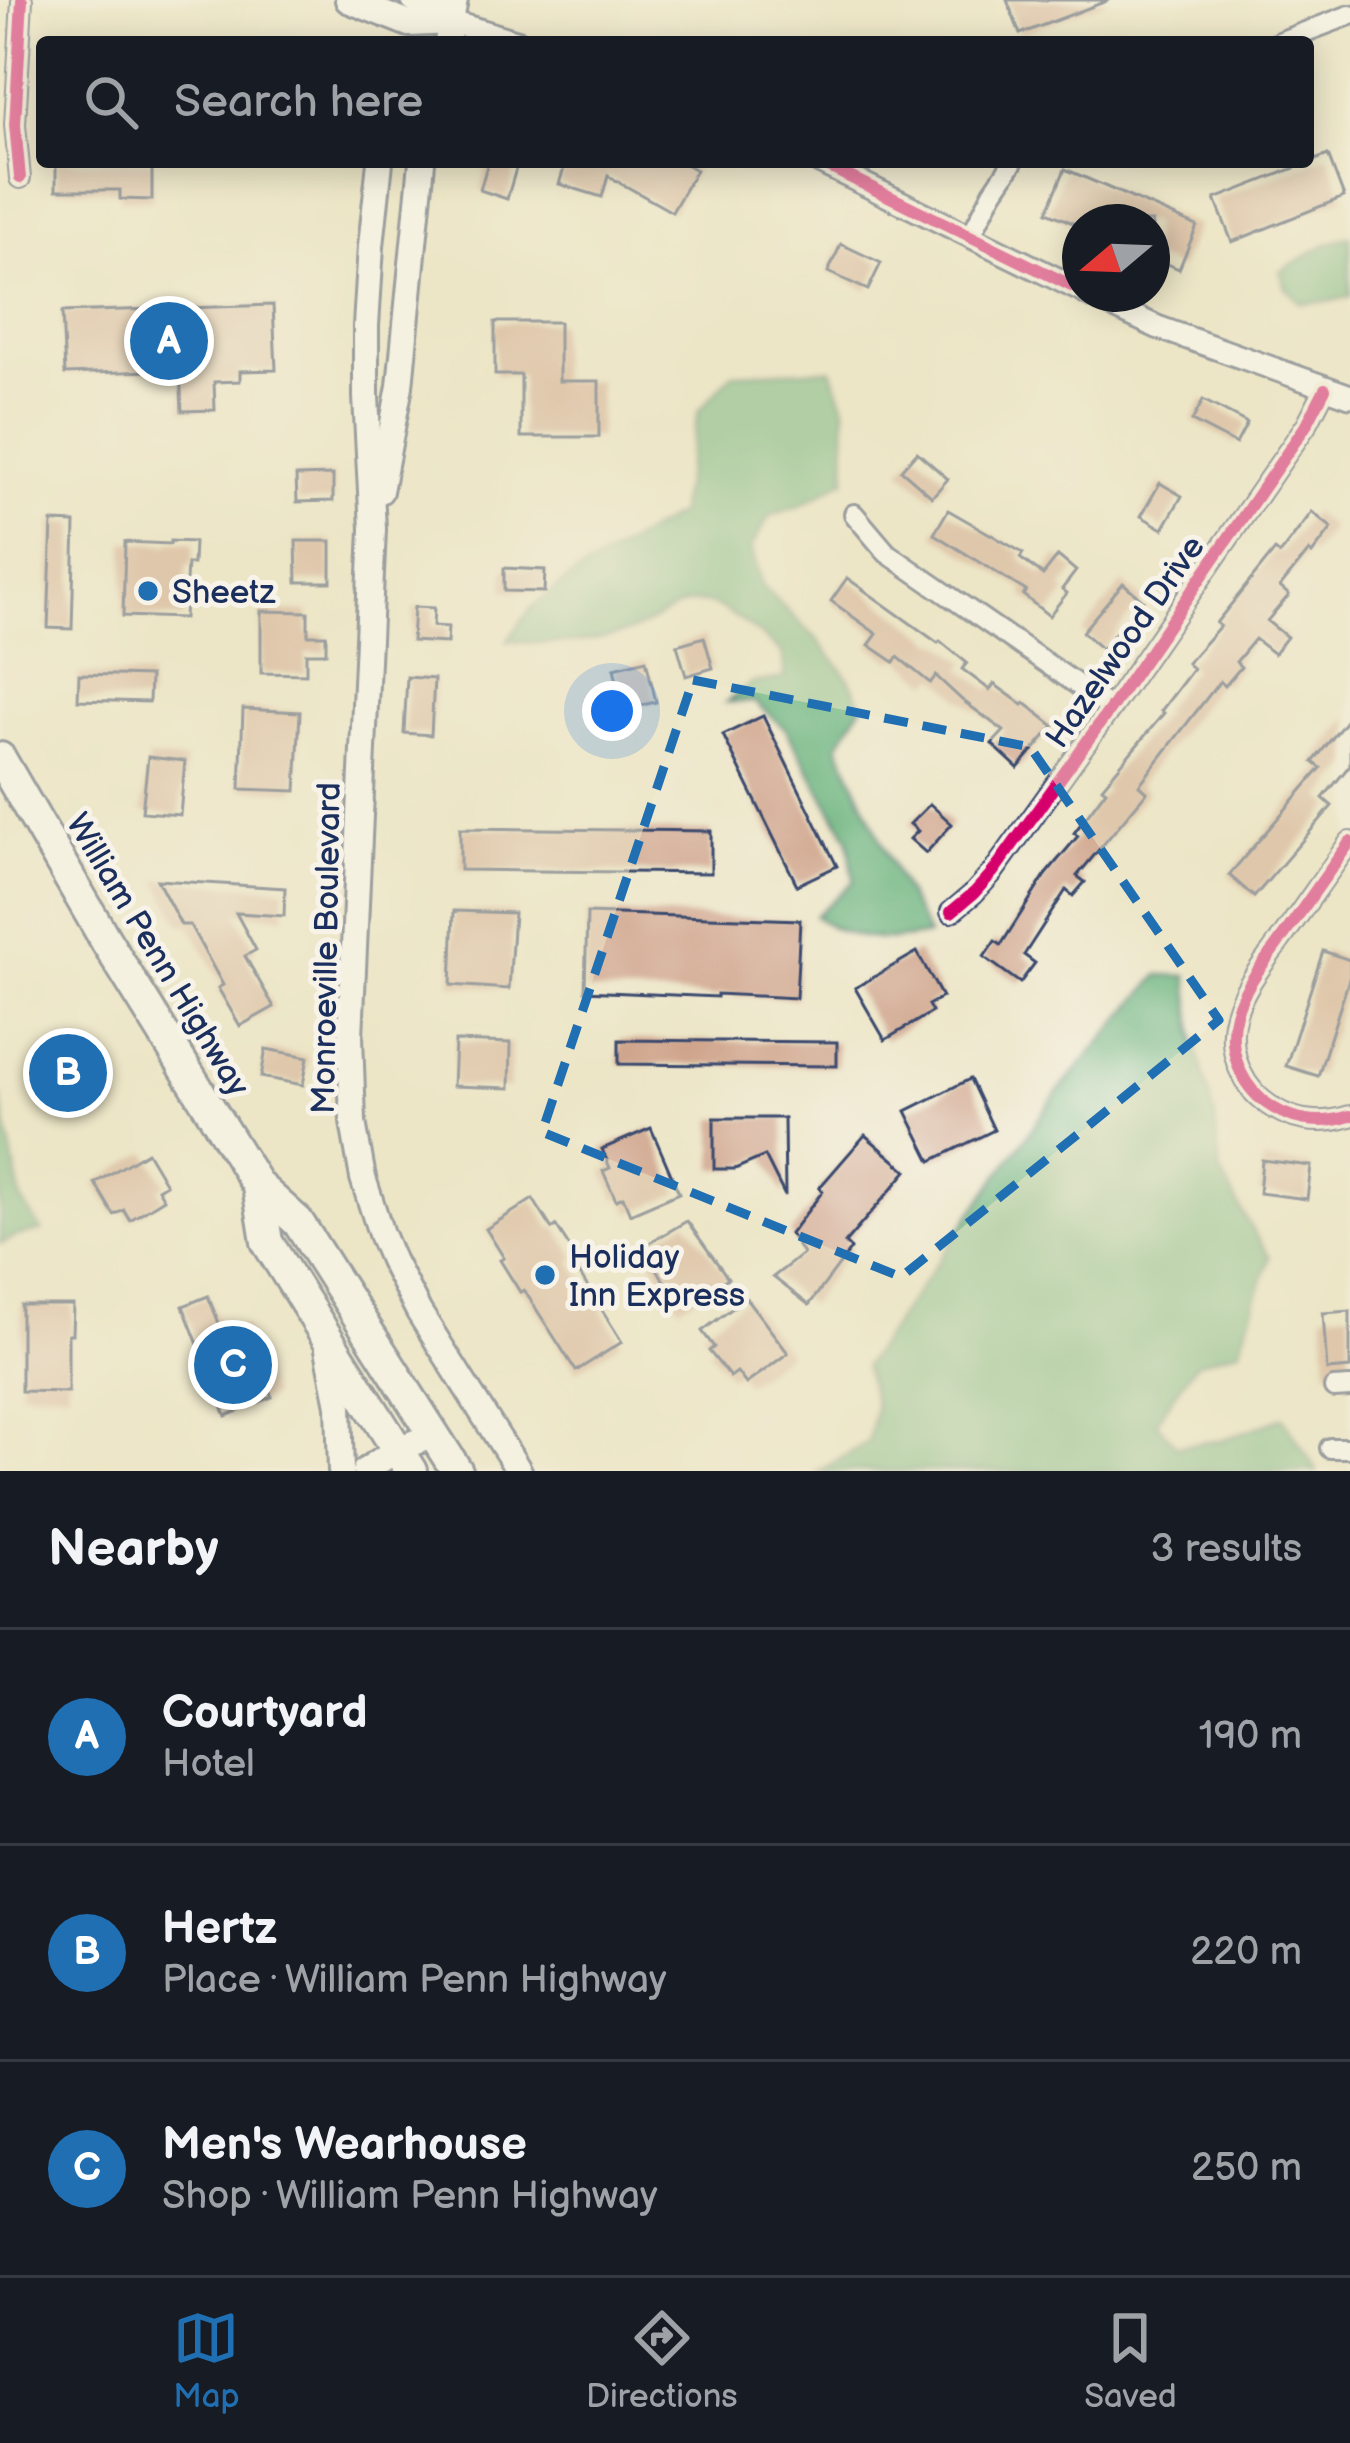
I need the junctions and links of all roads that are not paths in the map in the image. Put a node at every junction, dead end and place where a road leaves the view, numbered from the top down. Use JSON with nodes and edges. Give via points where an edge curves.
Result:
{"nodes":[{"id":1,"x":22,"y":0,"type":"edge"},
{"id":2,"x":347,"y":0,"type":"edge"},
{"id":3,"x":412,"y":13,"type":"edge"},
{"id":4,"x":1350,"y":15,"type":"edge"},
{"id":5,"x":451,"y":21,"type":"edge"},
{"id":6,"x":500,"y":36,"type":"edge"},
{"id":7,"x":1295,"y":36,"type":"edge"},
{"id":8,"x":379,"y":168,"type":"edge"},
{"id":9,"x":421,"y":168,"type":"edge"},
{"id":10,"x":831,"y":168,"type":"edge"},
{"id":11,"x":1009,"y":168,"type":"edge"},
{"id":12,"x":20,"y":178,"type":"dead end"},
{"id":13,"x":970,"y":237,"type":"junction"},
{"id":14,"x":1062,"y":281,"type":"edge"},
{"id":15,"x":1126,"y":312,"type":"edge"},
{"id":16,"x":1325,"y":388,"type":"junction"},
{"id":17,"x":1350,"y":396,"type":"edge"},
{"id":18,"x":854,"y":514,"type":"dead end"},
{"id":19,"x":373,"y":529,"type":"junction"},
{"id":20,"x":1112,"y":708,"type":"junction"},
{"id":21,"x":0,"y":758,"type":"edge"},
{"id":22,"x":1350,"y":842,"type":"edge"},
{"id":23,"x":951,"y":912,"type":"dead end"},
{"id":24,"x":1350,"y":1116,"type":"edge"},
{"id":25,"x":258,"y":1186,"type":"junction"},
{"id":26,"x":324,"y":1335,"type":"junction"},
{"id":27,"x":434,"y":1435,"type":"junction"},
{"id":28,"x":404,"y":1464,"type":"edge"},
{"id":29,"x":341,"y":1471,"type":"edge"},
{"id":30,"x":365,"y":1471,"type":"edge"},
{"id":31,"x":457,"y":1471,"type":"edge"},
{"id":32,"x":519,"y":1471,"type":"edge"}],
"edges":[{"from":1,"to":12,"type":"street"},
{"from":2,"to":3,"type":"main road"},
{"from":3,"to":5,"type":"main road"},
{"from":4,"to":7,"type":"street"},
{"from":5,"to":6,"type":"street"},
{"from":8,"to":19,"type":"main road","name":"Monroeville Boulevard","via":[[367,326]]},
{"from":9,"to":19,"type":"main road","name":"Monroeville Boulevard","via":[[400,386]]},
{"from":10,"to":13,"type":"street"},
{"from":11,"to":13,"type":"street"},
{"from":13,"to":14,"type":"street"},
{"from":15,"to":16,"type":"street"},
{"from":16,"to":17,"type":"street"},
{"from":16,"to":20,"type":"street","name":"Hazelwood Drive"},
{"from":18,"to":20,"type":"street","via":[[887,553]]},
{"from":19,"to":32,"type":"main road","name":"Monroeville Boulevard","via":[[350,1036],[357,1150],[399,1273]]},
{"from":20,"to":23,"type":"street","name":"Hazelwood Drive","via":[[993,872]]},
{"from":21,"to":25,"type":"highway","name":"William Penn Highway"},
{"from":22,"to":24,"type":"street","via":[[1263,964],[1233,1030],[1244,1080],[1266,1103],[1314,1122]]},
{"from":25,"to":26,"type":"highway","name":"William Penn Highway","via":[[267,1242]]},
{"from":25,"to":27,"type":"highway","name":"William Penn Highway","via":[[298,1222]]},
{"from":26,"to":28,"type":"highway","name":"William Penn Highway"},
{"from":26,"to":29,"type":"main road","via":[[339,1406]]},
{"from":27,"to":28,"type":"main road"},
{"from":27,"to":31,"type":"highway","name":"William Penn Highway"},
{"from":28,"to":30,"type":"main road"}]}
